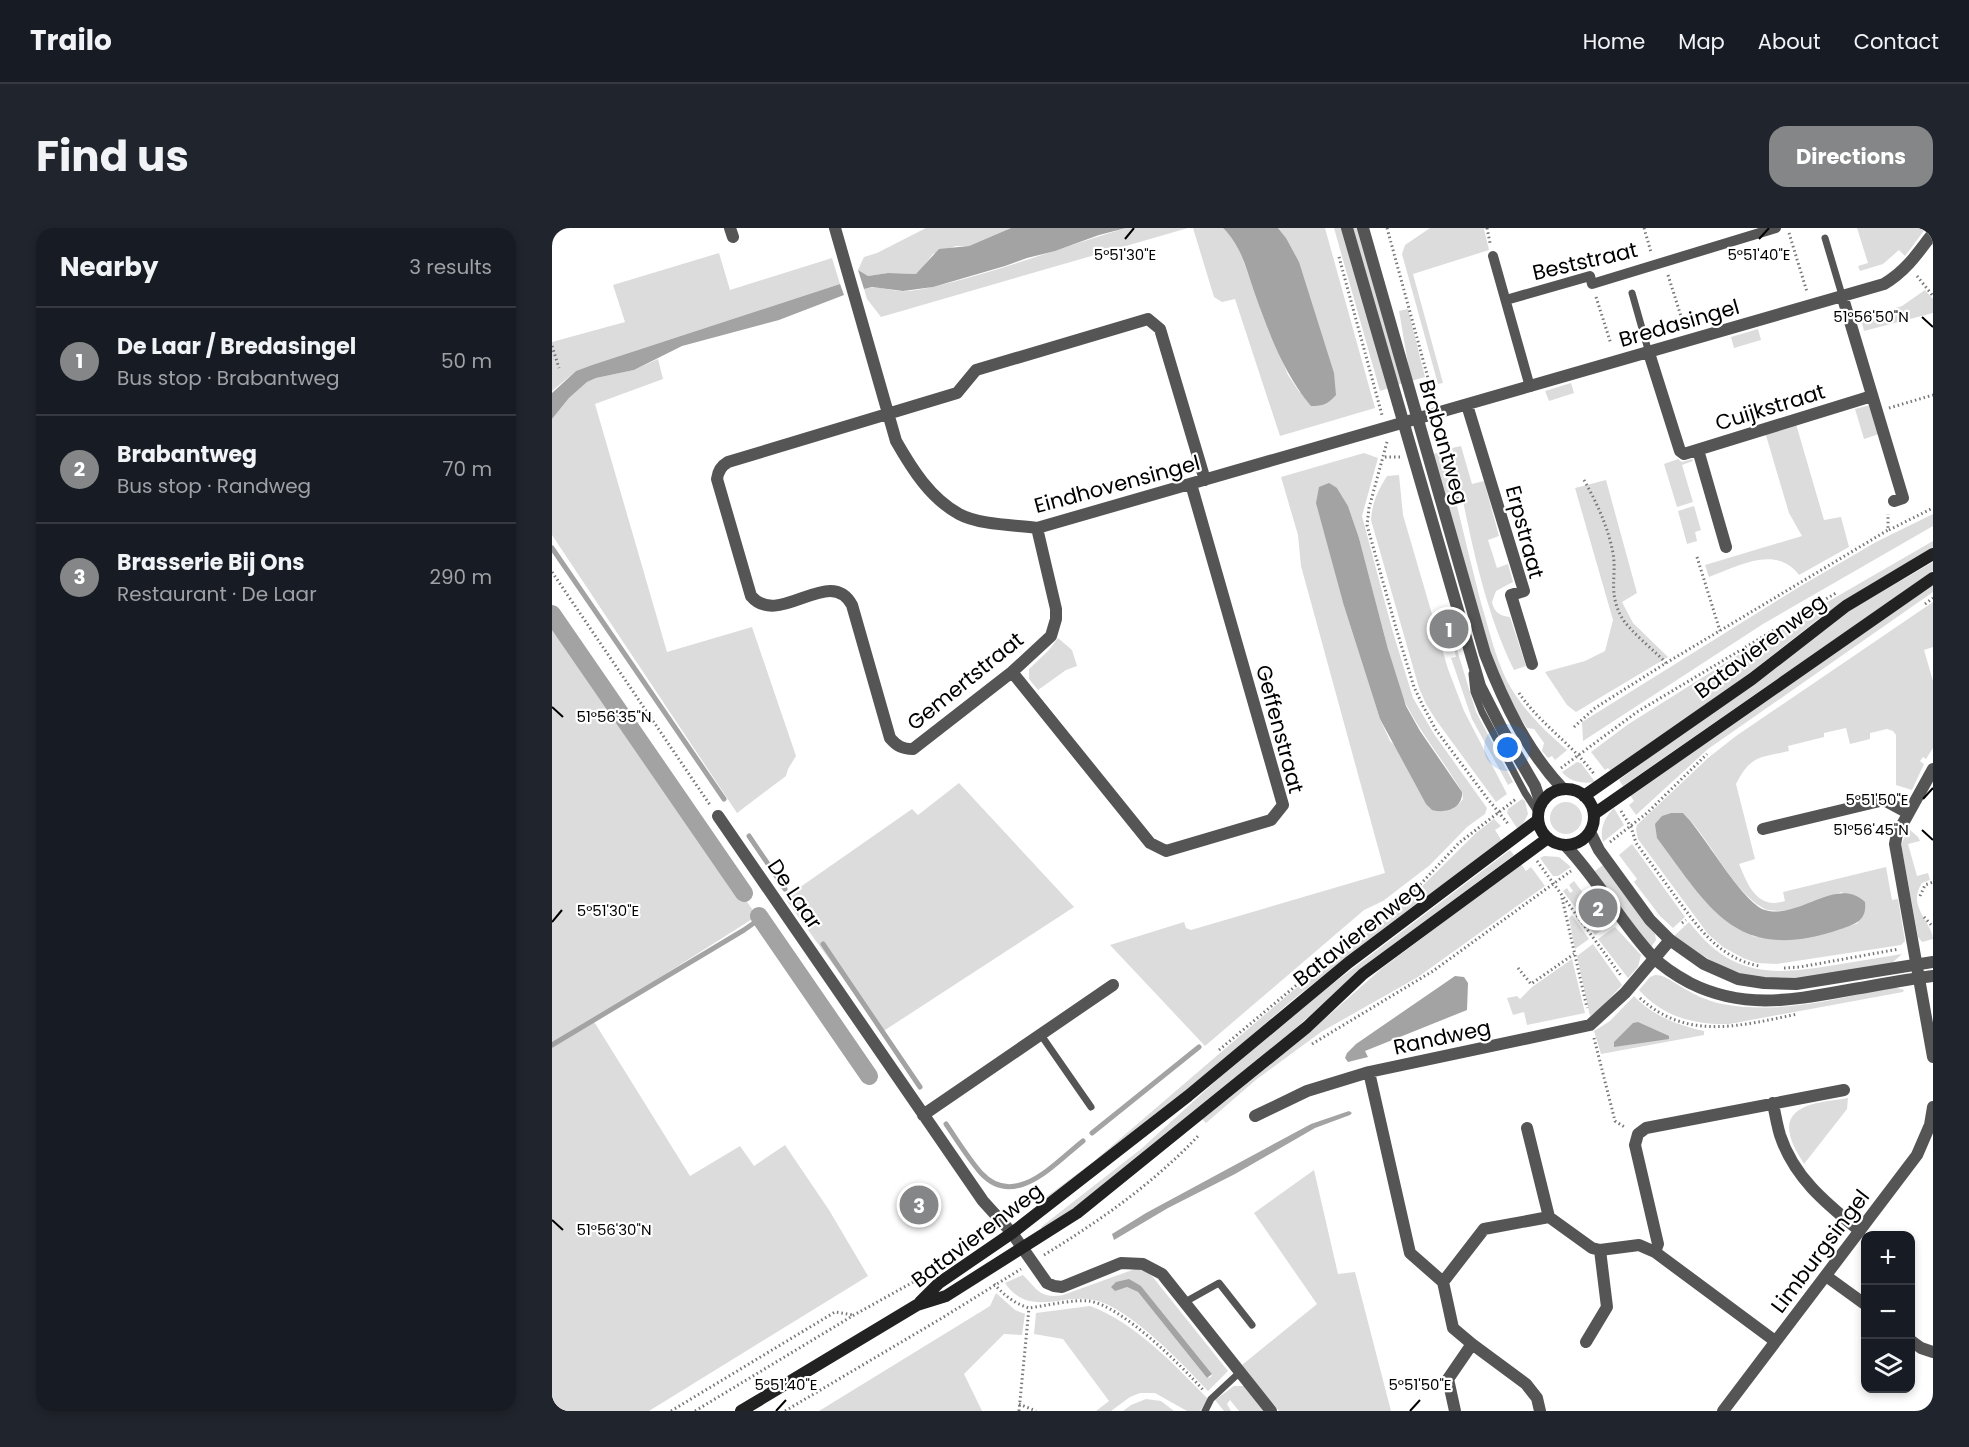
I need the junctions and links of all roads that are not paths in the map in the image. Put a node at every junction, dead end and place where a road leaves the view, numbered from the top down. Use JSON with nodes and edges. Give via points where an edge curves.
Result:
{"nodes":[{"id":1,"x":835,"y":228,"type":"edge"},
{"id":2,"x":1347,"y":228,"type":"edge"},
{"id":3,"x":1363,"y":228,"type":"edge"},
{"id":4,"x":1776,"y":228,"type":"edge"},
{"id":5,"x":1933,"y":233,"type":"edge"},
{"id":6,"x":1825,"y":238,"type":"dead end"},
{"id":7,"x":1493,"y":256,"type":"dead end"},
{"id":8,"x":1632,"y":293,"type":"dead end"},
{"id":9,"x":1842,"y":296,"type":"junction"},
{"id":10,"x":1506,"y":300,"type":"junction"},
{"id":11,"x":1649,"y":353,"type":"junction"},
{"id":12,"x":1530,"y":387,"type":"junction"},
{"id":13,"x":1872,"y":396,"type":"junction"},
{"id":14,"x":1467,"y":405,"type":"junction"},
{"id":15,"x":888,"y":412,"type":"junction"},
{"id":16,"x":1417,"y":419,"type":"junction"},
{"id":17,"x":1402,"y":422,"type":"junction"},
{"id":18,"x":1698,"y":450,"type":"junction"},
{"id":19,"x":1205,"y":480,"type":"junction"},
{"id":20,"x":1191,"y":484,"type":"junction"},
{"id":21,"x":1894,"y":501,"type":"road end"},
{"id":22,"x":1037,"y":528,"type":"junction"},
{"id":23,"x":1726,"y":547,"type":"dead end"},
{"id":24,"x":1933,"y":554,"type":"edge"},
{"id":25,"x":1933,"y":578,"type":"edge"},
{"id":26,"x":1533,"y":664,"type":"dead end"},
{"id":27,"x":1012,"y":672,"type":"junction"},
{"id":28,"x":1933,"y":769,"type":"edge"},
{"id":29,"x":1563,"y":789,"type":"junction"},
{"id":30,"x":1584,"y":796,"type":"junction"},
{"id":31,"x":1539,"y":812,"type":"junction"},
{"id":32,"x":1908,"y":813,"type":"junction"},
{"id":33,"x":1594,"y":814,"type":"junction"},
{"id":34,"x":718,"y":816,"type":"road end"},
{"id":35,"x":1763,"y":829,"type":"dead end"},
{"id":36,"x":1590,"y":832,"type":"junction"},
{"id":37,"x":1548,"y":838,"type":"junction"},
{"id":38,"x":1565,"y":845,"type":"junction"},
{"id":39,"x":1670,"y":940,"type":"junction"},
{"id":40,"x":1655,"y":959,"type":"junction"},
{"id":41,"x":1933,"y":962,"type":"edge"},
{"id":42,"x":1916,"y":964,"type":"junction"},
{"id":43,"x":1933,"y":975,"type":"edge"},
{"id":44,"x":1918,"y":978,"type":"junction"},
{"id":45,"x":1113,"y":985,"type":"dead end"},
{"id":46,"x":1041,"y":1035,"type":"junction"},
{"id":47,"x":1933,"y":1057,"type":"edge"},
{"id":48,"x":1369,"y":1072,"type":"junction"},
{"id":49,"x":1844,"y":1090,"type":"dead end"},
{"id":50,"x":1773,"y":1103,"type":"junction"},
{"id":51,"x":1091,"y":1107,"type":"dead end"},
{"id":52,"x":1933,"y":1107,"type":"edge"},
{"id":53,"x":922,"y":1115,"type":"junction"},
{"id":54,"x":1255,"y":1116,"type":"dead end"},
{"id":55,"x":1527,"y":1128,"type":"dead end"},
{"id":56,"x":1549,"y":1216,"type":"junction"},
{"id":57,"x":1860,"y":1231,"type":"junction"},
{"id":58,"x":1012,"y":1233,"type":"junction"},
{"id":59,"x":1022,"y":1249,"type":"junction"},
{"id":60,"x":1600,"y":1250,"type":"junction"},
{"id":61,"x":1655,"y":1252,"type":"junction"},
{"id":62,"x":1826,"y":1276,"type":"junction"},
{"id":63,"x":1443,"y":1282,"type":"junction"},
{"id":64,"x":1861,"y":1301,"type":"edge"},
{"id":65,"x":1185,"y":1302,"type":"junction"},
{"id":66,"x":917,"y":1305,"type":"junction"},
{"id":67,"x":1252,"y":1325,"type":"dead end"},
{"id":68,"x":1775,"y":1341,"type":"junction"},
{"id":69,"x":1586,"y":1342,"type":"dead end"},
{"id":70,"x":1915,"y":1343,"type":"edge"},
{"id":71,"x":1472,"y":1344,"type":"junction"},
{"id":72,"x":1933,"y":1352,"type":"edge"},
{"id":73,"x":1240,"y":1372,"type":"junction"},
{"id":74,"x":741,"y":1411,"type":"edge"},
{"id":75,"x":1205,"y":1411,"type":"edge"},
{"id":76,"x":1271,"y":1411,"type":"edge"},
{"id":77,"x":1455,"y":1411,"type":"edge"},
{"id":78,"x":1540,"y":1411,"type":"edge"},
{"id":79,"x":1723,"y":1411,"type":"edge"}],
"edges":[{"from":1,"to":15,"type":"street","name":"Eindhovensingel"},
{"from":2,"to":17,"type":"street","name":"Brabantweg"},
{"from":3,"to":16,"type":"street","name":"Brabantweg"},
{"from":4,"to":10,"type":"street","name":"Beststraat","via":[[1592,284],[1590,276]]},
{"from":5,"to":9,"type":"street","name":"Bredasingel","via":[[1897,276],[1884,284]]},
{"from":6,"to":9,"type":"lane"},
{"from":7,"to":10,"type":"street"},
{"from":8,"to":11,"type":"lane","name":"Beststraat"},
{"from":9,"to":11,"type":"street","name":"Bredasingel"},
{"from":9,"to":13,"type":"street"},
{"from":10,"to":12,"type":"street"},
{"from":11,"to":12,"type":"street","name":"Bredasingel"},
{"from":11,"to":18,"type":"street","name":"Cuijkstraat","via":[[1680,451],[1684,454]]},
{"from":12,"to":14,"type":"street","name":"Bredasingel"},
{"from":13,"to":18,"type":"street","name":"Cuijkstraat"},
{"from":13,"to":21,"type":"street","via":[[1903,498]]},
{"from":14,"to":16,"type":"street","name":"Bredasingel"},
{"from":14,"to":26,"type":"street","name":"Erpstraat","via":[[1524,591],[1511,595]]},
{"from":15,"to":19,"type":"street","via":[[957,393],[975,370],[1148,319],[1160,329]]},
{"from":15,"to":22,"type":"street","name":"Eindhovensingel","via":[[896,441],[912,469],[950,507],[976,519]]},
{"from":15,"to":27,"type":"street","name":"Gemertstraat","via":[[722,466],[717,479],[751,596],[772,607],[830,590],[842,592],[848,598],[890,738],[901,748],[913,749]]},
{"from":16,"to":17,"type":"street","name":"Eindhovensingel"},
{"from":16,"to":29,"type":"street","name":"Brabantweg","via":[[1500,694],[1518,727]]},
{"from":17,"to":19,"type":"street","name":"Eindhovensingel"},
{"from":17,"to":31,"type":"street","name":"Brabantweg","via":[[1480,686],[1535,786]]},
{"from":18,"to":23,"type":"street"},
{"from":19,"to":20,"type":"street","name":"Eindhovensingel"},
{"from":20,"to":22,"type":"street","name":"Eindhovensingel"},
{"from":20,"to":27,"type":"street","name":"Geffenstraat","via":[[1282,805],[1271,820],[1166,851],[1157,848]]},
{"from":22,"to":27,"type":"street","name":"Gemertstraat","via":[[1056,619],[1051,636]]},
{"from":24,"to":30,"type":"main road","name":"Batavierenweg","via":[[1846,606],[1752,679]]},
{"from":25,"to":33,"type":"main road","name":"Batavierenweg"},
{"from":28,"to":32,"type":"street"},
{"from":29,"to":30,"type":"main road"},
{"from":29,"to":31,"type":"main road","via":[[1554,792]]},
{"from":30,"to":33,"type":"main road"},
{"from":31,"to":37,"type":"main road","via":[[1540,827]]},
{"from":31,"to":58,"type":"main road","name":"Batavierenweg"},
{"from":32,"to":35,"type":"street","via":[[1884,800]]},
{"from":32,"to":42,"type":"street","via":[[1895,844]]},
{"from":33,"to":36,"type":"main road"},
{"from":34,"to":53,"type":"street","name":"De Laar"},
{"from":36,"to":38,"type":"main road","via":[[1574,844]]},
{"from":36,"to":39,"type":"street","via":[[1650,920]]},
{"from":37,"to":38,"type":"main road"},
{"from":37,"to":59,"type":"main road","name":"Batavierenweg","via":[[1363,974],[1306,1027],[1077,1213]]},
{"from":38,"to":40,"type":"street"},
{"from":39,"to":40,"type":"street"},
{"from":39,"to":42,"type":"street","via":[[1704,964],[1738,979],[1764,983],[1796,984]]},
{"from":40,"to":44,"type":"street","via":[[1705,991],[1764,1002],[1797,1000]]},
{"from":40,"to":48,"type":"street","name":"Randweg","via":[[1590,1025]]},
{"from":41,"to":42,"type":"street"},
{"from":42,"to":44,"type":"street"},
{"from":43,"to":44,"type":"street"},
{"from":44,"to":47,"type":"street"},
{"from":45,"to":46,"type":"street"},
{"from":46,"to":51,"type":"lane"},
{"from":46,"to":53,"type":"street"},
{"from":48,"to":54,"type":"street","name":"Randweg","via":[[1306,1091]]},
{"from":48,"to":63,"type":"street","via":[[1410,1253]]},
{"from":49,"to":50,"type":"street"},
{"from":50,"to":57,"type":"street","via":[[1780,1136],[1797,1171],[1824,1203]]},
{"from":50,"to":61,"type":"street","via":[[1646,1128],[1638,1134],[1635,1145],[1658,1244]]},
{"from":52,"to":57,"type":"street","name":"Limburgsingel","via":[[1917,1155]]},
{"from":53,"to":58,"type":"street","name":"De Laar","via":[[983,1201]]},
{"from":55,"to":56,"type":"street"},
{"from":56,"to":60,"type":"street"},
{"from":56,"to":63,"type":"street","via":[[1484,1229]]},
{"from":57,"to":62,"type":"street","name":"Limburgsingel"},
{"from":58,"to":59,"type":"street","name":"De Laar"},
{"from":58,"to":66,"type":"main road","name":"Batavierenweg","via":[[939,1283]]},
{"from":59,"to":65,"type":"street","name":"De Laar","via":[[1047,1283],[1062,1287],[1121,1263],[1143,1264],[1162,1274]]},
{"from":59,"to":66,"type":"main road","name":"Batavierenweg","via":[[946,1296]]},
{"from":60,"to":61,"type":"street","via":[[1639,1245]]},
{"from":60,"to":69,"type":"street","via":[[1607,1307]]},
{"from":61,"to":68,"type":"street"},
{"from":62,"to":64,"type":"street"},
{"from":62,"to":68,"type":"street","name":"Limburgsingel"},
{"from":63,"to":71,"type":"street","via":[[1454,1328]]},
{"from":65,"to":67,"type":"lane","via":[[1219,1283]]},
{"from":65,"to":73,"type":"street","name":"De Laar"},
{"from":66,"to":74,"type":"main road"},
{"from":68,"to":79,"type":"street","name":"Limburgsingel"},
{"from":70,"to":72,"type":"street"},
{"from":71,"to":77,"type":"street","via":[[1448,1379]]},
{"from":71,"to":78,"type":"street","via":[[1526,1384],[1537,1398]]},
{"from":73,"to":75,"type":"lane","via":[[1211,1399]]},
{"from":73,"to":76,"type":"street","name":"De Laar"}]}
